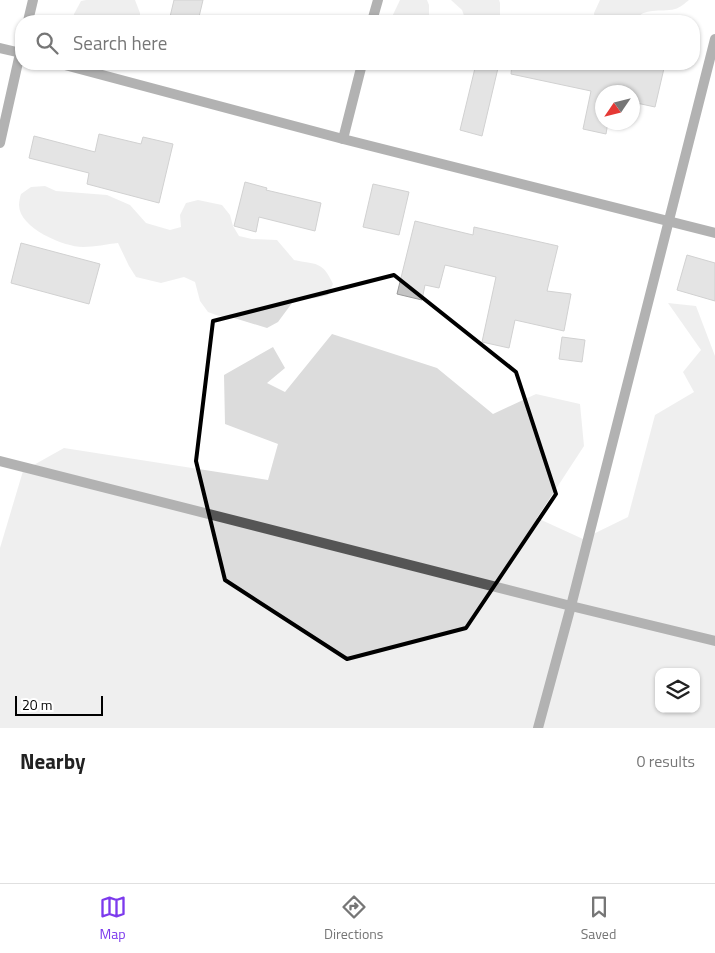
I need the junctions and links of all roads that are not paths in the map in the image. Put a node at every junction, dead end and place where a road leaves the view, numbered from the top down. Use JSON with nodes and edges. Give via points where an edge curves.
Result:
{"nodes":[{"id":1,"x":33,"y":0,"type":"edge"},
{"id":2,"x":378,"y":0,"type":"edge"},
{"id":3,"x":29,"y":15,"type":"edge"},
{"id":4,"x":374,"y":15,"type":"edge"},
{"id":5,"x":715,"y":39,"type":"edge"},
{"id":6,"x":0,"y":48,"type":"edge"},
{"id":7,"x":15,"y":51,"type":"edge"},
{"id":8,"x":17,"y":70,"type":"edge"},
{"id":9,"x":84,"y":70,"type":"edge"},
{"id":10,"x":360,"y":70,"type":"edge"},
{"id":11,"x":343,"y":139,"type":"junction"},
{"id":12,"x":0,"y":143,"type":"edge"},
{"id":13,"x":669,"y":221,"type":"junction"},
{"id":14,"x":715,"y":233,"type":"edge"},
{"id":15,"x":0,"y":461,"type":"edge"},
{"id":16,"x":571,"y":606,"type":"junction"},
{"id":17,"x":715,"y":640,"type":"edge"},
{"id":18,"x":538,"y":728,"type":"edge"}],
"edges":[{"from":1,"to":3,"type":"street"},
{"from":2,"to":4,"type":"street"},
{"from":5,"to":13,"type":"street"},
{"from":6,"to":7,"type":"street"},
{"from":8,"to":12,"type":"street"},
{"from":9,"to":11,"type":"street"},
{"from":10,"to":11,"type":"street"},
{"from":11,"to":13,"type":"street"},
{"from":13,"to":14,"type":"street"},
{"from":13,"to":16,"type":"street"},
{"from":15,"to":16,"type":"street"},
{"from":16,"to":17,"type":"street"},
{"from":16,"to":18,"type":"street"}]}
